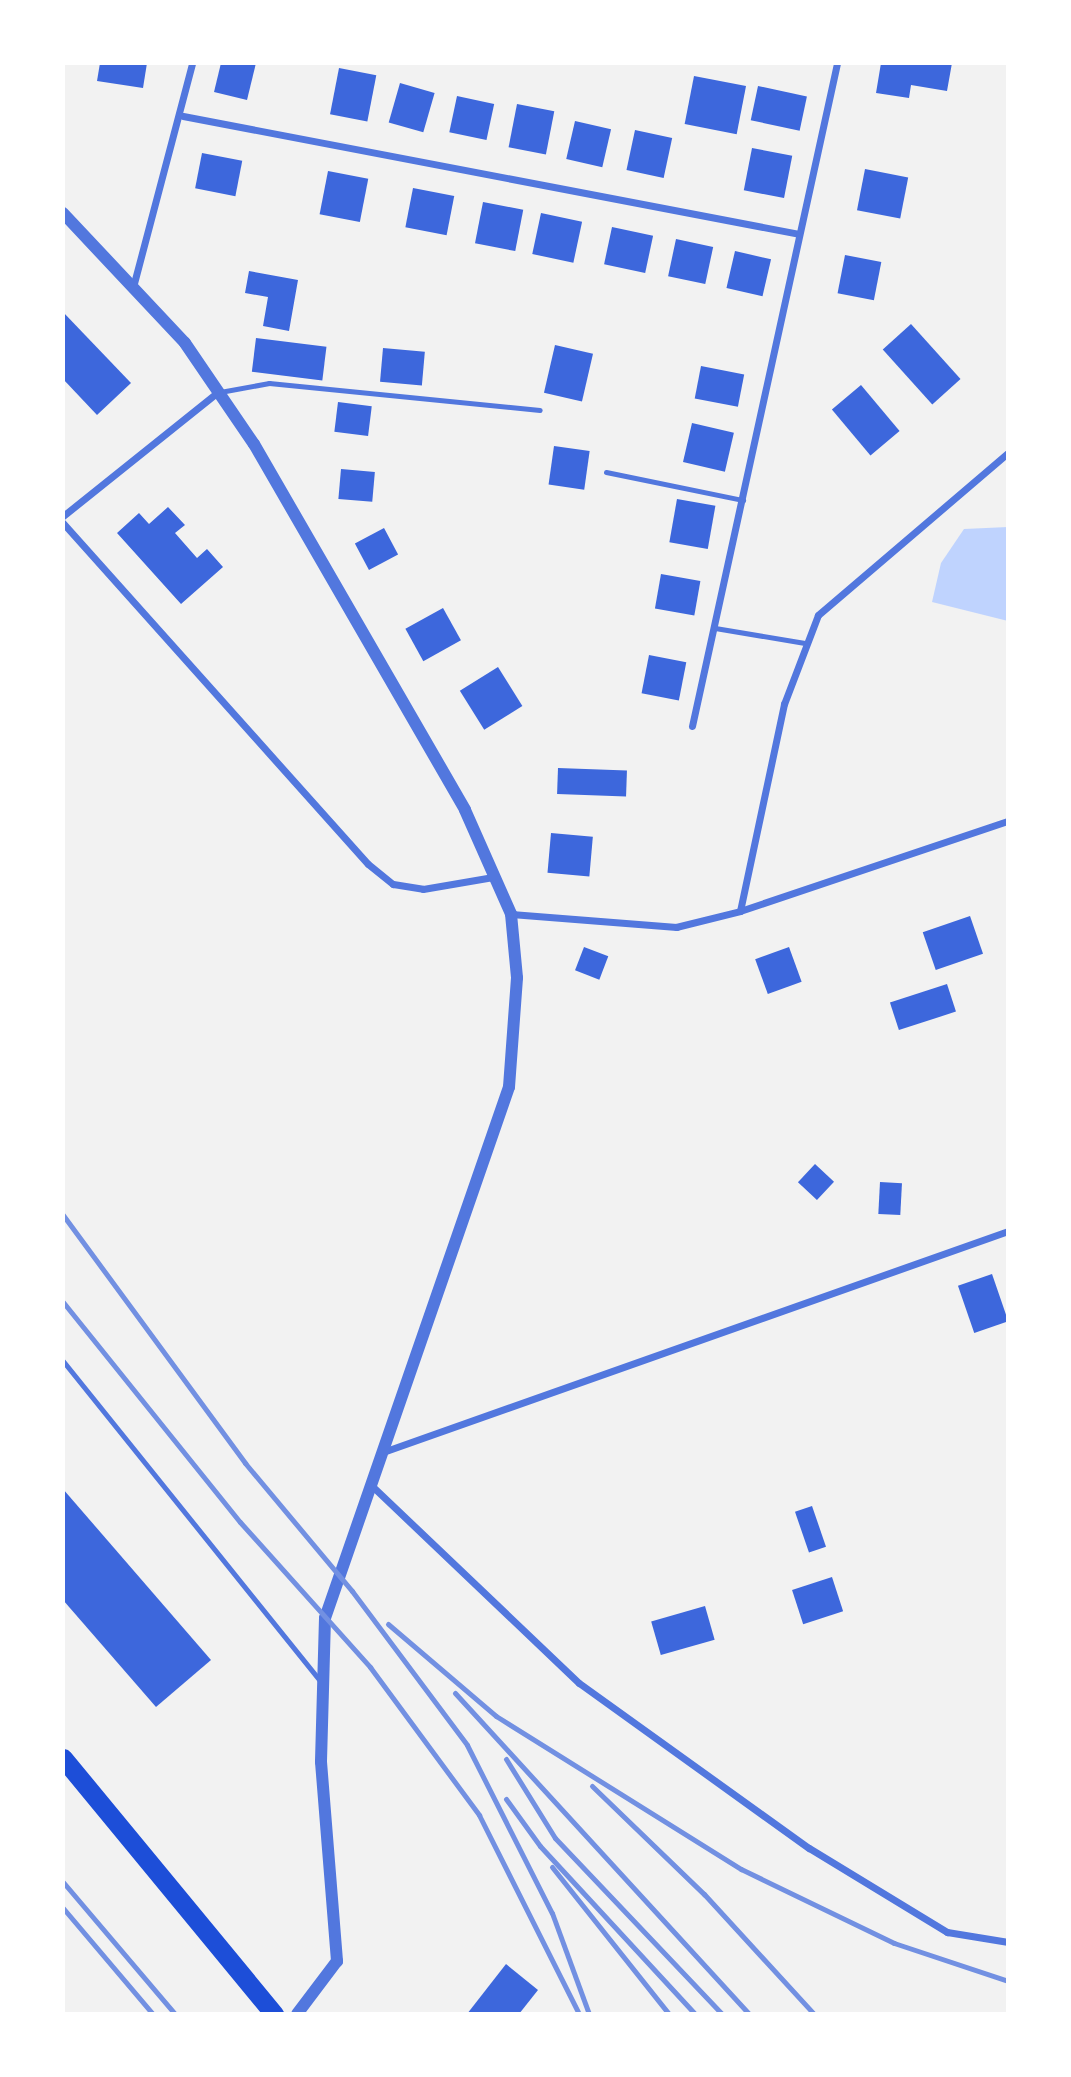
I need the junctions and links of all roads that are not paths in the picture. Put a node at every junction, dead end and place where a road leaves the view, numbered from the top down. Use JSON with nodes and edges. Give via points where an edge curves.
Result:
{"nodes":[{"id":1,"x":192,"y":63,"type":"edge"},
{"id":2,"x":837,"y":63,"type":"edge"},
{"id":3,"x":183,"y":116,"type":"junction"},
{"id":4,"x":63,"y":213,"type":"edge"},
{"id":5,"x":799,"y":234,"type":"junction"},
{"id":6,"x":133,"y":287,"type":"junction"},
{"id":7,"x":218,"y":392,"type":"junction"},
{"id":8,"x":540,"y":410,"type":"dead end"},
{"id":9,"x":1008,"y":453,"type":"edge"},
{"id":10,"x":606,"y":472,"type":"dead end"},
{"id":11,"x":743,"y":500,"type":"junction"},
{"id":12,"x":63,"y":516,"type":"edge"},
{"id":13,"x":63,"y":523,"type":"edge"},
{"id":14,"x":715,"y":628,"type":"junction"},
{"id":15,"x":805,"y":643,"type":"junction"},
{"id":16,"x":692,"y":726,"type":"dead end"},
{"id":17,"x":1008,"y":821,"type":"edge"},
{"id":18,"x":493,"y":877,"type":"junction"},
{"id":19,"x":740,"y":911,"type":"junction"},
{"id":20,"x":511,"y":915,"type":"junction"},
{"id":21,"x":1008,"y":1231,"type":"edge"},
{"id":22,"x":63,"y":1361,"type":"edge"},
{"id":23,"x":382,"y":1453,"type":"junction"},
{"id":24,"x":371,"y":1485,"type":"junction"},
{"id":25,"x":321,"y":1682,"type":"junction"},
{"id":26,"x":63,"y":1758,"type":"edge"},
{"id":27,"x":1008,"y":1942,"type":"edge"},
{"id":28,"x":274,"y":2014,"type":"edge"},
{"id":29,"x":297,"y":2014,"type":"edge"}],
"edges":[{"from":1,"to":3,"type":"street"},
{"from":2,"to":5,"type":"street"},
{"from":3,"to":5,"type":"street"},
{"from":3,"to":6,"type":"street"},
{"from":4,"to":6,"type":"street"},
{"from":5,"to":11,"type":"street"},
{"from":6,"to":7,"type":"street"},
{"from":7,"to":8,"type":"lane","via":[[269,383]]},
{"from":7,"to":12,"type":"street"},
{"from":7,"to":18,"type":"street","via":[[465,810]]},
{"from":9,"to":15,"type":"street","via":[[818,615]]},
{"from":10,"to":11,"type":"lane"},
{"from":11,"to":14,"type":"street"},
{"from":13,"to":18,"type":"street","via":[[368,864],[393,884],[423,889]]},
{"from":14,"to":15,"type":"lane"},
{"from":14,"to":16,"type":"street"},
{"from":15,"to":19,"type":"street","via":[[784,704]]},
{"from":17,"to":19,"type":"street"},
{"from":18,"to":20,"type":"street"},
{"from":19,"to":20,"type":"street","via":[[676,927]]},
{"from":20,"to":23,"type":"street","via":[[517,978],[509,1087]]},
{"from":21,"to":23,"type":"street"},
{"from":22,"to":25,"type":"lane"},
{"from":23,"to":24,"type":"street"},
{"from":24,"to":25,"type":"street","via":[[325,1618]]},
{"from":24,"to":27,"type":"street","via":[[579,1683],[809,1847],[947,1932]]},
{"from":25,"to":29,"type":"street","via":[[337,1961]]},
{"from":26,"to":28,"type":"highway"}]}
